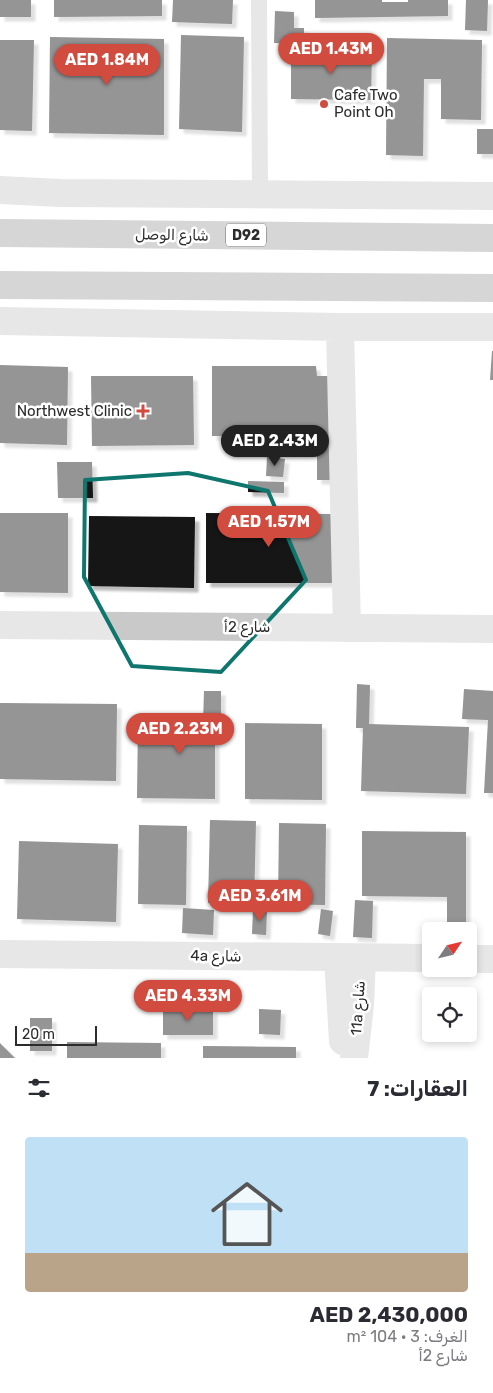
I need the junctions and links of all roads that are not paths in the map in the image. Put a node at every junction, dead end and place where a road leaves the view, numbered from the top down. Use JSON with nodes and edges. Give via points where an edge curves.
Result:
{"nodes":[{"id":1,"x":259,"y":0,"type":"edge"},
{"id":2,"x":0,"y":190,"type":"edge"},
{"id":3,"x":260,"y":195,"type":"junction"},
{"id":4,"x":493,"y":196,"type":"edge"},
{"id":5,"x":0,"y":233,"type":"edge"},
{"id":6,"x":493,"y":238,"type":"edge"},
{"id":7,"x":0,"y":285,"type":"edge"},
{"id":8,"x":493,"y":288,"type":"edge"},
{"id":9,"x":0,"y":321,"type":"edge"},
{"id":10,"x":340,"y":327,"type":"junction"},
{"id":11,"x":493,"y":327,"type":"edge"},
{"id":12,"x":0,"y":625,"type":"edge"},
{"id":13,"x":347,"y":628,"type":"junction"},
{"id":14,"x":493,"y":629,"type":"edge"},
{"id":15,"x":0,"y":954,"type":"edge"},
{"id":16,"x":350,"y":958,"type":"junction"},
{"id":17,"x":422,"y":958,"type":"edge"},
{"id":18,"x":478,"y":959,"type":"edge"},
{"id":19,"x":493,"y":959,"type":"edge"},
{"id":20,"x":345,"y":1058,"type":"edge"},
{"id":21,"x":354,"y":1058,"type":"edge"}],
"edges":[{"from":1,"to":3,"type":"lane"},
{"from":2,"to":3,"type":"street"},
{"from":3,"to":4,"type":"street"},
{"from":5,"to":6,"type":"main road","name":"شارع الوصل","number":"D92"},
{"from":7,"to":8,"type":"main road"},
{"from":9,"to":10,"type":"street"},
{"from":10,"to":11,"type":"street"},
{"from":10,"to":13,"type":"street"},
{"from":12,"to":13,"type":"street","name":"شارع 2أ"},
{"from":13,"to":14,"type":"street","name":"شارع 2أ"},
{"from":15,"to":16,"type":"street","name":"4a شارع"},
{"from":16,"to":17,"type":"street","name":"4a شارع"},
{"from":16,"to":20,"type":"street","name":"11a شارع"},
{"from":16,"to":21,"type":"street","name":"11a شارع","via":[[360,1005]]},
{"from":18,"to":19,"type":"street"}]}
